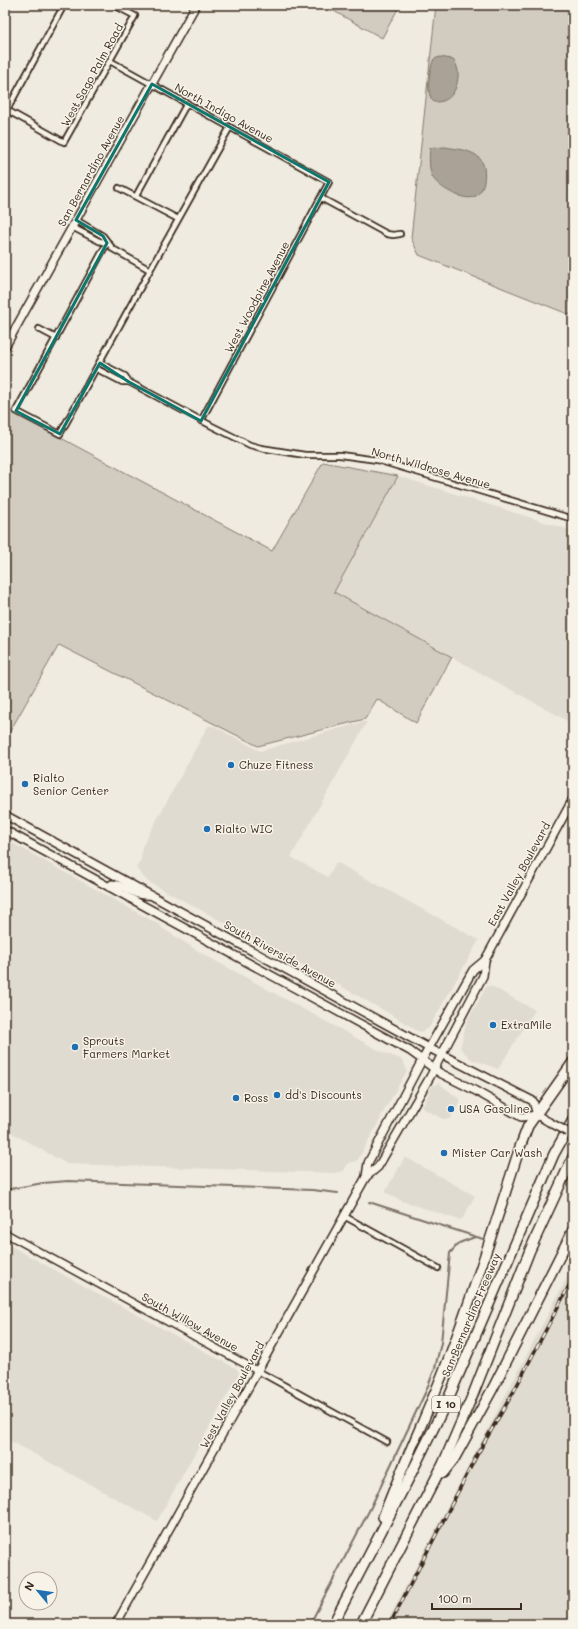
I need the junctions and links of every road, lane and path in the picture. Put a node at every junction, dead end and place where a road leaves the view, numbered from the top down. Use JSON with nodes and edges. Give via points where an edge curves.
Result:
{"nodes":[{"id":1,"x":64,"y":5,"type":"edge"},
{"id":2,"x":114,"y":5,"type":"edge"},
{"id":3,"x":196,"y":5,"type":"edge"},
{"id":4,"x":110,"y":61,"type":"junction"},
{"id":5,"x":152,"y":84,"type":"junction"},
{"id":6,"x":187,"y":103,"type":"junction"},
{"id":7,"x":6,"y":110,"type":"edge"},
{"id":8,"x":230,"y":127,"type":"junction"},
{"id":9,"x":329,"y":182,"type":"joint"},
{"id":10,"x":119,"y":188,"type":"dead end"},
{"id":11,"x":136,"y":196,"type":"junction"},
{"id":12,"x":321,"y":198,"type":"junction"},
{"id":13,"x":178,"y":219,"type":"junction"},
{"id":14,"x":74,"y":223,"type":"junction"},
{"id":15,"x":400,"y":234,"type":"dead end"},
{"id":16,"x":107,"y":243,"type":"junction"},
{"id":17,"x":150,"y":270,"type":"junction"},
{"id":18,"x":39,"y":329,"type":"dead end"},
{"id":19,"x":56,"y":338,"type":"junction"},
{"id":20,"x":5,"y":347,"type":"edge"},
{"id":21,"x":100,"y":363,"type":"junction"},
{"id":22,"x":97,"y":369,"type":"junction"},
{"id":23,"x":129,"y":382,"type":"junction"},
{"id":24,"x":201,"y":421,"type":"junction"},
{"id":25,"x":573,"y":519,"type":"edge"},
{"id":26,"x":573,"y":799,"type":"edge"},
{"id":27,"x":5,"y":815,"type":"edge"},
{"id":28,"x":5,"y":830,"type":"edge"},
{"id":29,"x":109,"y":887,"type":"junction"},
{"id":30,"x":150,"y":895,"type":"junction"},
{"id":31,"x":485,"y":960,"type":"junction"},
{"id":32,"x":426,"y":1054,"type":"junction"},
{"id":33,"x":440,"y":1057,"type":"junction"},
{"id":34,"x":573,"y":1062,"type":"edge"},
{"id":35,"x":434,"y":1068,"type":"junction"},
{"id":36,"x":537,"y":1116,"type":"junction"},
{"id":37,"x":573,"y":1120,"type":"edge"},
{"id":38,"x":573,"y":1135,"type":"edge"},
{"id":39,"x":573,"y":1157,"type":"edge"},
{"id":40,"x":366,"y":1177,"type":"junction"},
{"id":41,"x":344,"y":1216,"type":"junction"},
{"id":42,"x":573,"y":1230,"type":"edge"},
{"id":43,"x":5,"y":1233,"type":"edge"},
{"id":44,"x":438,"y":1268,"type":"dead end"},
{"id":45,"x":258,"y":1371,"type":"junction"},
{"id":46,"x":386,"y":1442,"type":"dead end"},
{"id":47,"x":435,"y":1481,"type":"junction"},
{"id":48,"x":372,"y":1549,"type":"junction"},
{"id":49,"x":116,"y":1624,"type":"edge"},
{"id":50,"x":333,"y":1624,"type":"edge"},
{"id":51,"x":361,"y":1624,"type":"edge"}],
"edges":[{"from":1,"to":7,"type":"street"},
{"from":2,"to":4,"type":"street","name":"West Sago Palm Road","via":[[135,16]]},
{"from":3,"to":5,"type":"main road","name":"San Bernardino Avenue"},
{"from":4,"to":5,"type":"street","name":"North Indigo Avenue"},
{"from":4,"to":7,"type":"street","name":"West Sago Palm Road","via":[[64,142]]},
{"from":5,"to":6,"type":"street","name":"North Indigo Avenue"},
{"from":5,"to":14,"type":"main road","name":"San Bernardino Avenue"},
{"from":6,"to":8,"type":"street","name":"North Indigo Avenue"},
{"from":6,"to":11,"type":"street"},
{"from":8,"to":9,"type":"street","name":"North Indigo Avenue"},
{"from":8,"to":13,"type":"street"},
{"from":9,"to":12,"type":"street","name":"West Woodpine Avenue"},
{"from":10,"to":11,"type":"street"},
{"from":11,"to":13,"type":"street"},
{"from":12,"to":15,"type":"street","via":[[387,234]]},
{"from":12,"to":24,"type":"street","name":"West Woodpine Avenue"},
{"from":13,"to":17,"type":"street"},
{"from":14,"to":16,"type":"street","via":[[99,241]]},
{"from":14,"to":20,"type":"main road","name":"San Bernardino Avenue"},
{"from":16,"to":17,"type":"street","via":[[119,253]]},
{"from":16,"to":19,"type":"street"},
{"from":17,"to":21,"type":"street"},
{"from":18,"to":19,"type":"street"},
{"from":19,"to":22,"type":"street","via":[[16,411],[60,434]]},
{"from":21,"to":22,"type":"street"},
{"from":21,"to":23,"type":"street","name":"North Wildrose Avenue","via":[[125,376]]},
{"from":22,"to":23,"type":"street","name":"North Wildrose Avenue","via":[[122,382]]},
{"from":23,"to":24,"type":"street","name":"North Wildrose Avenue"},
{"from":24,"to":25,"type":"street","name":"North Wildrose Avenue","via":[[261,448],[305,455],[340,455],[377,460]]},
{"from":26,"to":31,"type":"main road","name":"East Valley Boulevard"},
{"from":27,"to":30,"type":"main road","name":"South Riverside Avenue"},
{"from":28,"to":29,"type":"main road","name":"South Riverside Avenue"},
{"from":29,"to":30,"type":"main road","via":[[117,884],[141,896]]},
{"from":29,"to":32,"type":"main road","name":"South Riverside Avenue"},
{"from":30,"to":32,"type":"main road","name":"South Riverside Avenue"},
{"from":31,"to":32,"type":"main road","name":"East Valley Boulevard","via":[[472,970]]},
{"from":31,"to":33,"type":"main road","name":"East Valley Boulevard","via":[[483,976]]},
{"from":32,"to":33,"type":"main road","name":"South Riverside Avenue"},
{"from":32,"to":35,"type":"main road","name":"South Riverside Avenue"},
{"from":32,"to":40,"type":"main road","name":"West Valley Boulevard","via":[[368,1163]]},
{"from":33,"to":35,"type":"main road","name":"West Valley Boulevard"},
{"from":33,"to":36,"type":"main road","name":"South Riverside Avenue","via":[[533,1101]]},
{"from":34,"to":36,"type":"highway"},
{"from":35,"to":36,"type":"main road","name":"South Riverside Avenue","via":[[521,1117]]},
{"from":35,"to":40,"type":"main road","name":"West Valley Boulevard","via":[[378,1167]]},
{"from":36,"to":38,"type":"main road","name":"South Riverside Avenue","bridge":true},
{"from":36,"to":48,"type":"highway","via":[[528,1126],[468,1308]]},
{"from":37,"to":48,"type":"highway","name":"San Bernardino Freeway","number":"I 10","via":[[554,1154],[449,1398]]},
{"from":39,"to":47,"type":"highway","number":"I 10","via":[[530,1250],[474,1392]]},
{"from":40,"to":41,"type":"main road","name":"West Valley Boulevard"},
{"from":41,"to":44,"type":"street"},
{"from":41,"to":45,"type":"main road","name":"West Valley Boulevard"},
{"from":42,"to":47,"type":"highway","via":[[454,1460]]},
{"from":43,"to":45,"type":"street","name":"South Willow Avenue"},
{"from":45,"to":46,"type":"street","name":"South Willow Avenue"},
{"from":45,"to":49,"type":"main road","name":"West Valley Boulevard"},
{"from":47,"to":51,"type":"highway","number":"I 10"},
{"from":48,"to":50,"type":"highway","name":"San Bernardino Freeway","number":"I 10"}]}
